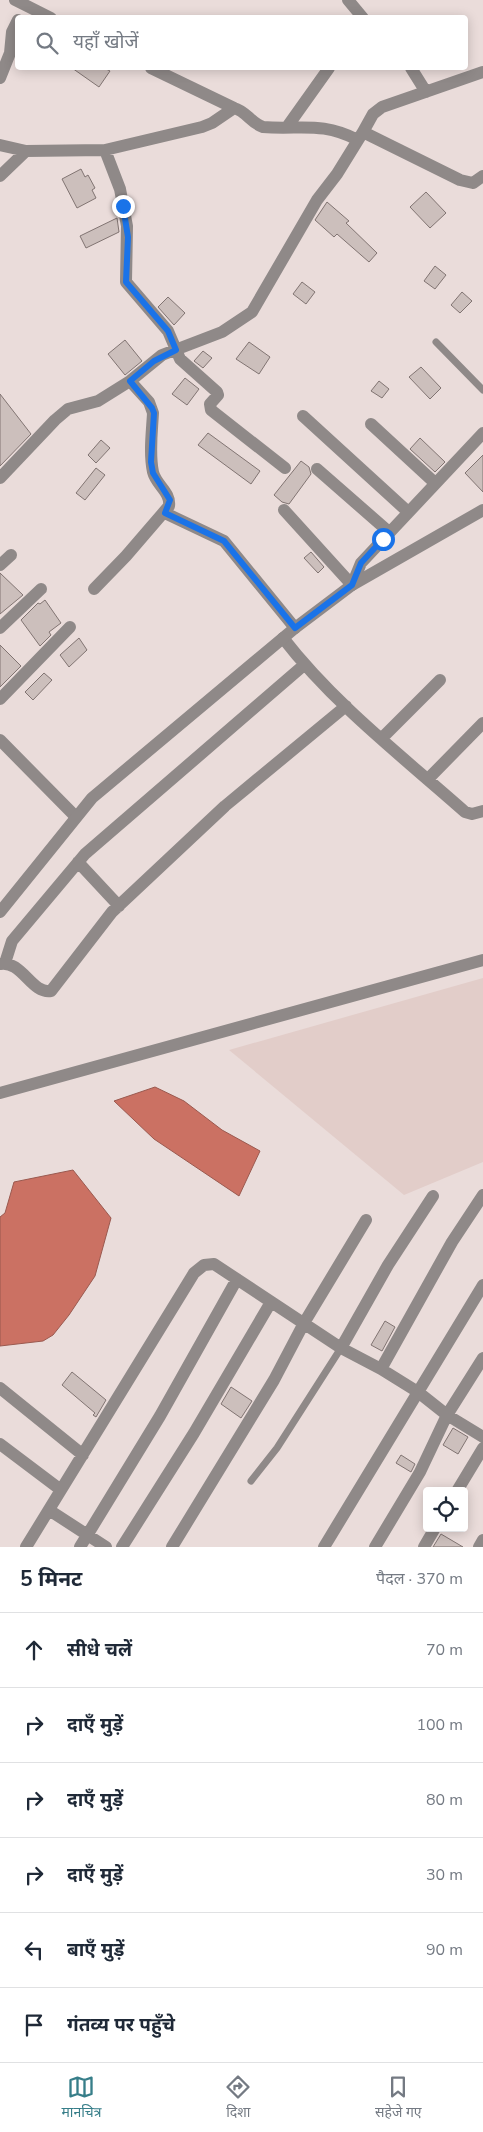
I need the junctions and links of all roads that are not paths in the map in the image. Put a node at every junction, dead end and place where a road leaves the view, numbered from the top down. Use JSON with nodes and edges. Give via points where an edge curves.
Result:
{"nodes":[{"id":1,"x":15,"y":0,"type":"edge"},
{"id":2,"x":348,"y":0,"type":"edge"},
{"id":3,"x":46,"y":15,"type":"edge"},
{"id":4,"x":360,"y":15,"type":"edge"},
{"id":5,"x":15,"y":26,"type":"edge"},
{"id":6,"x":155,"y":70,"type":"edge"},
{"id":7,"x":328,"y":70,"type":"edge"},
{"id":8,"x":412,"y":70,"type":"edge"},
{"id":9,"x":483,"y":72,"type":"edge"},
{"id":10,"x":0,"y":78,"type":"edge"},
{"id":11,"x":426,"y":92,"type":"junction"},
{"id":12,"x":234,"y":108,"type":"junction"},
{"id":13,"x":287,"y":127,"type":"junction"},
{"id":14,"x":360,"y":136,"type":"junction"},
{"id":15,"x":0,"y":145,"type":"edge"},
{"id":16,"x":105,"y":150,"type":"junction"},
{"id":17,"x":26,"y":151,"type":"junction"},
{"id":18,"x":0,"y":176,"type":"edge"},
{"id":19,"x":483,"y":176,"type":"edge"},
{"id":20,"x":436,"y":342,"type":"dead end"},
{"id":21,"x":176,"y":350,"type":"junction"},
{"id":22,"x":130,"y":381,"type":"junction"},
{"id":23,"x":483,"y":390,"type":"edge"},
{"id":24,"x":303,"y":416,"type":"dead end"},
{"id":25,"x":371,"y":424,"type":"dead end"},
{"id":26,"x":483,"y":433,"type":"edge"},
{"id":27,"x":284,"y":468,"type":"dead end"},
{"id":28,"x":317,"y":469,"type":"dead end"},
{"id":29,"x":0,"y":478,"type":"edge"},
{"id":30,"x":434,"y":483,"type":"junction"},
{"id":31,"x":284,"y":510,"type":"dead end"},
{"id":32,"x":483,"y":510,"type":"edge"},
{"id":33,"x":407,"y":511,"type":"junction"},
{"id":34,"x":165,"y":513,"type":"junction"},
{"id":35,"x":389,"y":532,"type":"junction"},
{"id":36,"x":11,"y":555,"type":"dead end"},
{"id":37,"x":0,"y":565,"type":"edge"},
{"id":38,"x":352,"y":585,"type":"junction"},
{"id":39,"x":94,"y":589,"type":"dead end"},
{"id":40,"x":41,"y":590,"type":"dead end"},
{"id":41,"x":70,"y":627,"type":"dead end"},
{"id":42,"x":0,"y":628,"type":"edge"},
{"id":43,"x":295,"y":628,"type":"junction"},
{"id":44,"x":283,"y":638,"type":"junction"},
{"id":45,"x":304,"y":665,"type":"junction"},
{"id":46,"x":440,"y":680,"type":"dead end"},
{"id":47,"x":0,"y":699,"type":"edge"},
{"id":48,"x":346,"y":706,"type":"junction"},
{"id":49,"x":483,"y":724,"type":"edge"},
{"id":50,"x":382,"y":738,"type":"junction"},
{"id":51,"x":0,"y":740,"type":"edge"},
{"id":52,"x":428,"y":780,"type":"junction"},
{"id":53,"x":483,"y":811,"type":"edge"},
{"id":54,"x":75,"y":816,"type":"junction"},
{"id":55,"x":78,"y":862,"type":"junction"},
{"id":56,"x":119,"y":906,"type":"junction"},
{"id":57,"x":0,"y":912,"type":"edge"},
{"id":58,"x":483,"y":960,"type":"edge"},
{"id":59,"x":3,"y":963,"type":"edge"},
{"id":60,"x":0,"y":1093,"type":"edge"},
{"id":61,"x":433,"y":1196,"type":"dead end"},
{"id":62,"x":483,"y":1196,"type":"edge"},
{"id":63,"x":366,"y":1220,"type":"dead end"},
{"id":64,"x":237,"y":1279,"type":"junction"},
{"id":65,"x":483,"y":1285,"type":"edge"},
{"id":66,"x":271,"y":1302,"type":"junction"},
{"id":67,"x":304,"y":1323,"type":"junction"},
{"id":68,"x":341,"y":1348,"type":"junction"},
{"id":69,"x":483,"y":1358,"type":"edge"},
{"id":70,"x":381,"y":1369,"type":"junction"},
{"id":71,"x":0,"y":1388,"type":"edge"},
{"id":72,"x":418,"y":1392,"type":"junction"},
{"id":73,"x":447,"y":1415,"type":"junction"},
{"id":74,"x":483,"y":1437,"type":"edge"},
{"id":75,"x":0,"y":1444,"type":"edge"},
{"id":76,"x":483,"y":1448,"type":"edge"},
{"id":77,"x":83,"y":1456,"type":"junction"},
{"id":78,"x":251,"y":1481,"type":"dead end"},
{"id":79,"x":459,"y":1487,"type":"edge"},
{"id":80,"x":62,"y":1490,"type":"junction"},
{"id":81,"x":49,"y":1510,"type":"junction"},
{"id":82,"x":433,"y":1532,"type":"edge"},
{"id":83,"x":88,"y":1536,"type":"junction"},
{"id":84,"x":483,"y":1540,"type":"edge"},
{"id":85,"x":26,"y":1547,"type":"edge"},
{"id":86,"x":80,"y":1547,"type":"edge"},
{"id":87,"x":106,"y":1547,"type":"edge"},
{"id":88,"x":122,"y":1547,"type":"edge"},
{"id":89,"x":172,"y":1547,"type":"edge"},
{"id":90,"x":324,"y":1547,"type":"edge"},
{"id":91,"x":375,"y":1547,"type":"edge"},
{"id":92,"x":424,"y":1547,"type":"edge"},
{"id":93,"x":479,"y":1547,"type":"edge"}],
"edges":[{"from":1,"to":3,"type":"street"},
{"from":2,"to":4,"type":"street"},
{"from":5,"to":10,"type":"street","via":[[10,53]]},
{"from":6,"to":12,"type":"street"},
{"from":7,"to":13,"type":"street"},
{"from":8,"to":11,"type":"street"},
{"from":9,"to":11,"type":"street"},
{"from":11,"to":14,"type":"street","via":[[377,110]]},
{"from":12,"to":13,"type":"street","via":[[258,125]]},
{"from":12,"to":16,"type":"street","via":[[202,127]]},
{"from":13,"to":14,"type":"street","via":[[315,126]]},
{"from":14,"to":19,"type":"street","via":[[460,180],[473,183]]},
{"from":14,"to":21,"type":"street","via":[[252,312],[222,332]]},
{"from":15,"to":17,"type":"street"},
{"from":16,"to":17,"type":"street"},
{"from":16,"to":21,"type":"street","via":[[120,190],[127,226],[126,282],[168,331]]},
{"from":17,"to":18,"type":"street"},
{"from":20,"to":23,"type":"lane"},
{"from":21,"to":22,"type":"street","via":[[154,361]]},
{"from":21,"to":27,"type":"street","via":[[192,372],[217,392],[210,404],[211,410]]},
{"from":22,"to":29,"type":"street","via":[[98,401],[68,409]]},
{"from":22,"to":34,"type":"street","via":[[149,402],[154,413],[151,462],[155,479],[170,500]]},
{"from":24,"to":33,"type":"street"},
{"from":25,"to":30,"type":"street"},
{"from":26,"to":30,"type":"street"},
{"from":28,"to":35,"type":"street"},
{"from":30,"to":33,"type":"street"},
{"from":31,"to":38,"type":"street"},
{"from":32,"to":38,"type":"street"},
{"from":33,"to":35,"type":"street"},
{"from":34,"to":39,"type":"street"},
{"from":34,"to":43,"type":"street","via":[[224,541]]},
{"from":35,"to":38,"type":"street","via":[[361,563]]},
{"from":36,"to":37,"type":"street"},
{"from":38,"to":43,"type":"street"},
{"from":40,"to":42,"type":"street"},
{"from":41,"to":47,"type":"street"},
{"from":43,"to":44,"type":"street"},
{"from":44,"to":45,"type":"street"},
{"from":44,"to":54,"type":"street","via":[[92,798]]},
{"from":45,"to":48,"type":"street"},
{"from":45,"to":55,"type":"street"},
{"from":46,"to":50,"type":"street"},
{"from":48,"to":50,"type":"street"},
{"from":48,"to":56,"type":"street","via":[[225,806]]},
{"from":49,"to":52,"type":"street"},
{"from":50,"to":52,"type":"street"},
{"from":51,"to":54,"type":"street"},
{"from":52,"to":53,"type":"street","via":[[465,812]]},
{"from":54,"to":57,"type":"street"},
{"from":55,"to":56,"type":"street"},
{"from":55,"to":59,"type":"street","via":[[12,941]]},
{"from":56,"to":59,"type":"street","via":[[51,991],[42,991],[12,964]]},
{"from":58,"to":60,"type":"street"},
{"from":61,"to":68,"type":"street","via":[[388,1265]]},
{"from":62,"to":70,"type":"street","via":[[452,1242]]},
{"from":63,"to":67,"type":"street"},
{"from":64,"to":66,"type":"street"},
{"from":64,"to":77,"type":"street","via":[[214,1264],[197,1269]]},
{"from":64,"to":83,"type":"street"},
{"from":65,"to":72,"type":"street"},
{"from":66,"to":67,"type":"street"},
{"from":66,"to":88,"type":"street"},
{"from":67,"to":68,"type":"street"},
{"from":67,"to":89,"type":"street","via":[[274,1380]]},
{"from":68,"to":70,"type":"street"},
{"from":68,"to":78,"type":"lane","via":[[278,1448]]},
{"from":69,"to":73,"type":"street"},
{"from":70,"to":72,"type":"street"},
{"from":71,"to":77,"type":"street"},
{"from":72,"to":73,"type":"street"},
{"from":72,"to":90,"type":"street"},
{"from":73,"to":74,"type":"street"},
{"from":73,"to":91,"type":"street","via":[[420,1472]]},
{"from":75,"to":80,"type":"street"},
{"from":76,"to":79,"type":"street"},
{"from":77,"to":80,"type":"street"},
{"from":80,"to":81,"type":"street"},
{"from":81,"to":83,"type":"street"},
{"from":81,"to":85,"type":"street"},
{"from":82,"to":92,"type":"street"},
{"from":83,"to":86,"type":"street"},
{"from":83,"to":87,"type":"street"},
{"from":84,"to":93,"type":"street"}]}
